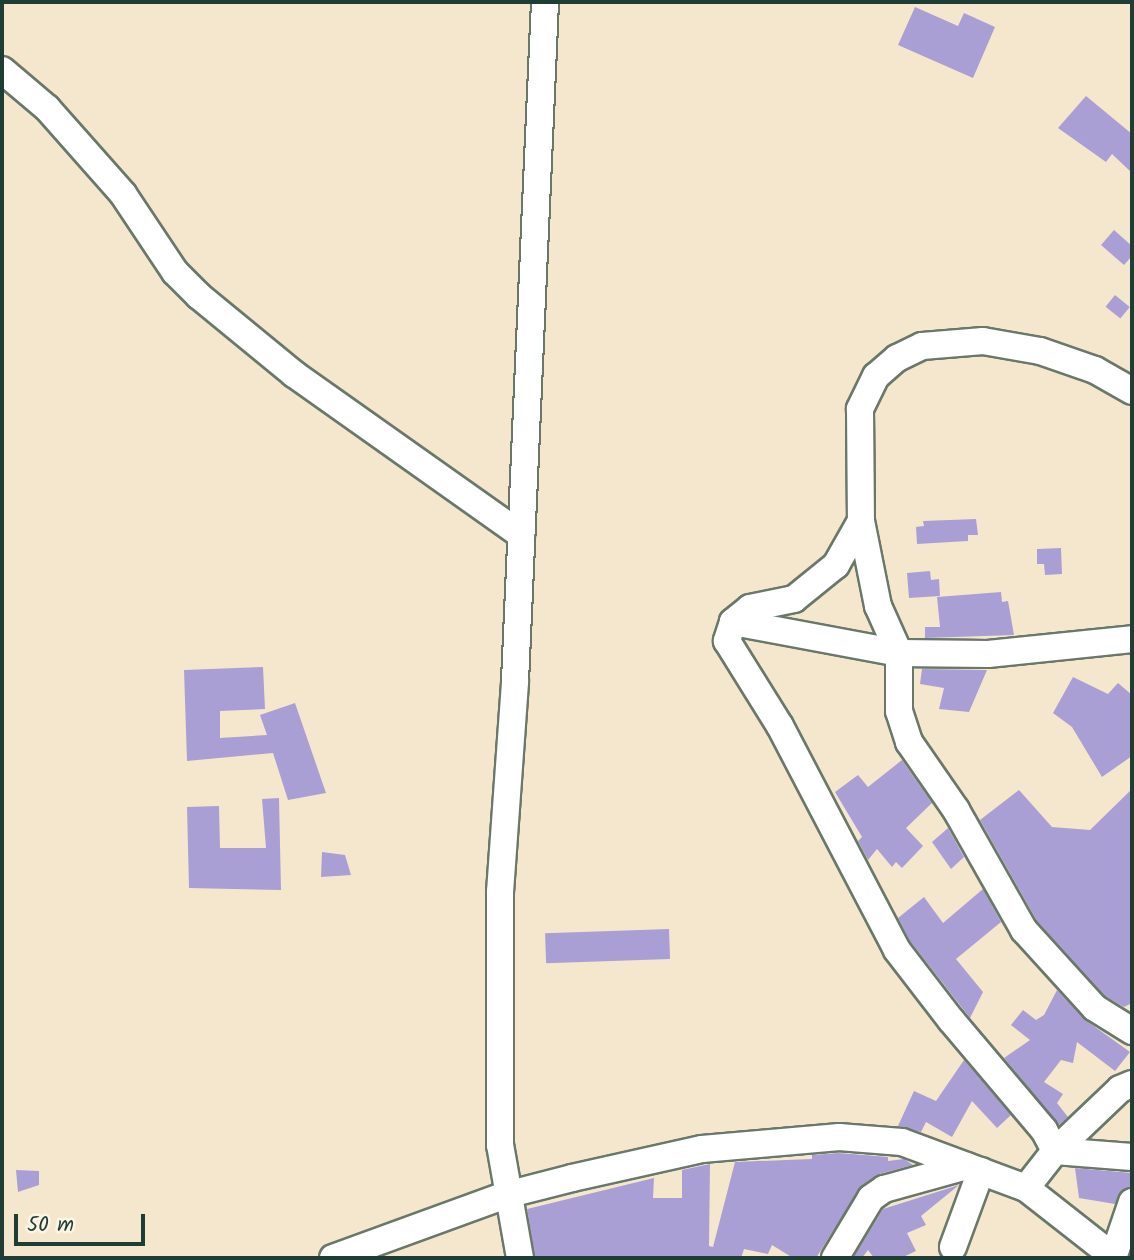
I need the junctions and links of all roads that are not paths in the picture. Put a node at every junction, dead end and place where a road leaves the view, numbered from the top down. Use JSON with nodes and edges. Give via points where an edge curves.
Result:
{"nodes":[{"id":1,"x":545,"y":2,"type":"edge"},
{"id":2,"x":2,"y":70,"type":"edge"},
{"id":3,"x":1132,"y":391,"type":"edge"},
{"id":4,"x":861,"y":521,"type":"junction"},
{"id":5,"x":521,"y":535,"type":"junction"},
{"id":6,"x":733,"y":622,"type":"junction"},
{"id":7,"x":1132,"y":639,"type":"edge"},
{"id":8,"x":899,"y":653,"type":"junction"},
{"id":9,"x":1132,"y":1031,"type":"edge"},
{"id":10,"x":1132,"y":1084,"type":"edge"},
{"id":11,"x":1055,"y":1151,"type":"junction"},
{"id":12,"x":1132,"y":1157,"type":"edge"},
{"id":13,"x":974,"y":1168,"type":"junction"},
{"id":14,"x":1026,"y":1188,"type":"junction"},
{"id":15,"x":506,"y":1195,"type":"junction"},
{"id":16,"x":1132,"y":1202,"type":"edge"},
{"id":17,"x":953,"y":1247,"type":"dead end"},
{"id":18,"x":1113,"y":1257,"type":"edge"},
{"id":19,"x":333,"y":1258,"type":"edge"},
{"id":20,"x":520,"y":1258,"type":"edge"},
{"id":21,"x":835,"y":1258,"type":"edge"}],
"edges":[{"from":1,"to":5,"type":"street"},
{"from":2,"to":5,"type":"street","via":[[47,108],[114,184],[175,272],[199,296],[294,374]]},
{"from":3,"to":4,"type":"street","via":[[1095,370],[1040,351],[983,341],[922,346],[876,376],[860,409]]},
{"from":4,"to":6,"type":"street","via":[[836,565],[794,599],[750,608]]},
{"from":4,"to":8,"type":"street","via":[[878,606]]},
{"from":5,"to":15,"type":"street","via":[[500,892],[500,1145]]},
{"from":6,"to":8,"type":"street"},
{"from":6,"to":11,"type":"street","via":[[727,640],[780,726],[897,950],[1044,1130]]},
{"from":7,"to":8,"type":"street","via":[[988,654]]},
{"from":8,"to":9,"type":"street","via":[[903,730],[963,822],[1001,894],[1054,966],[1096,1007]]},
{"from":10,"to":11,"type":"street","via":[[1120,1089]]},
{"from":11,"to":12,"type":"street"},
{"from":11,"to":14,"type":"street"},
{"from":13,"to":14,"type":"street"},
{"from":13,"to":15,"type":"street","via":[[902,1142],[800,1138],[702,1149]]},
{"from":13,"to":17,"type":"street"},
{"from":13,"to":21,"type":"street","via":[[884,1189],[871,1198]]},
{"from":14,"to":18,"type":"street"},
{"from":15,"to":19,"type":"street"},
{"from":15,"to":20,"type":"street"},
{"from":16,"to":18,"type":"street"}]}
